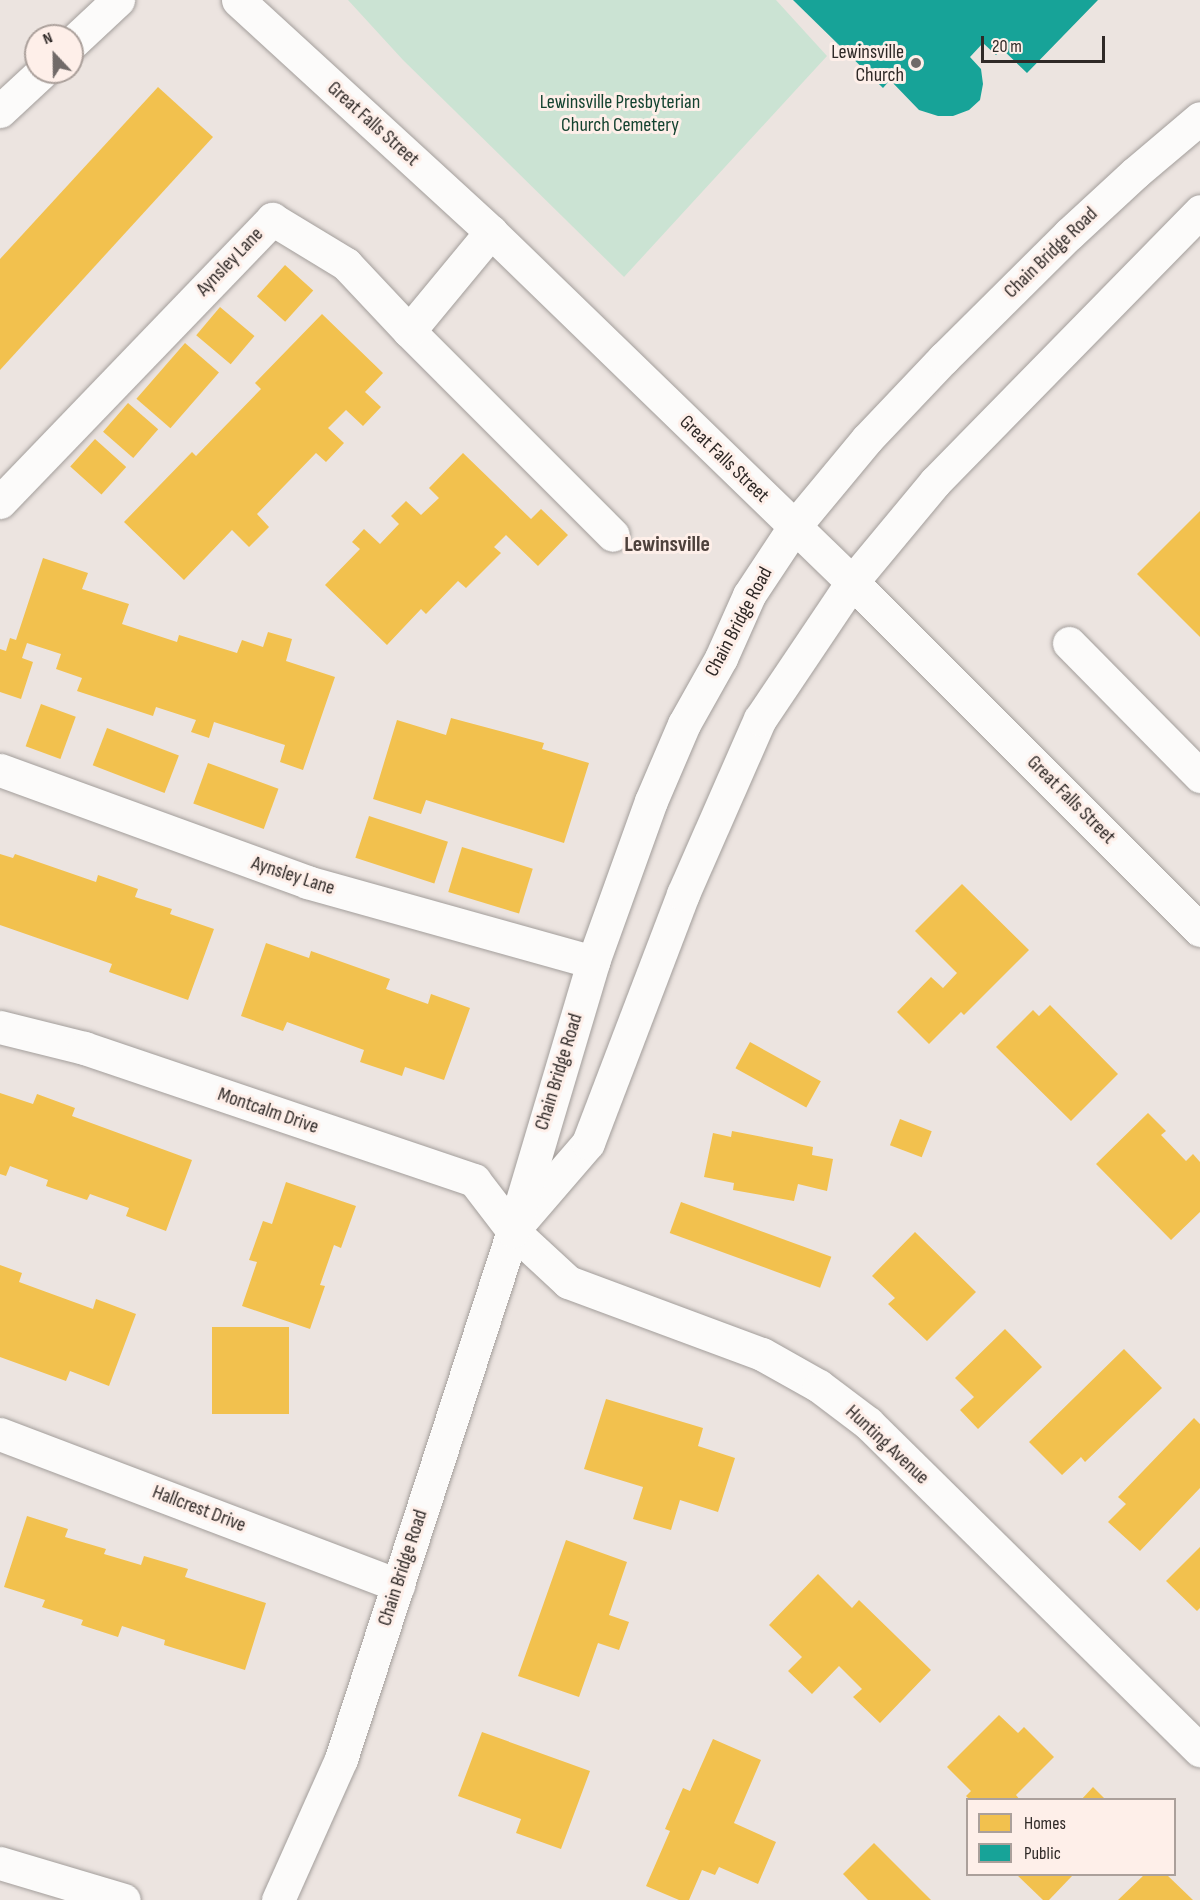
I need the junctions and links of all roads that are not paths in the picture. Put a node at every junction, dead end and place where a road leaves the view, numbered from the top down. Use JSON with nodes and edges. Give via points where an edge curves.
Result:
{"nodes":[{"id":1,"x":118,"y":0,"type":"edge"},
{"id":2,"x":238,"y":0,"type":"edge"},
{"id":3,"x":84,"y":32,"type":"edge"},
{"id":4,"x":29,"y":84,"type":"edge"},
{"id":5,"x":0,"y":111,"type":"edge"},
{"id":6,"x":1200,"y":118,"type":"edge"},
{"id":7,"x":1200,"y":211,"type":"edge"},
{"id":8,"x":491,"y":232,"type":"junction"},
{"id":9,"x":409,"y":331,"type":"junction"},
{"id":10,"x":0,"y":502,"type":"edge"},
{"id":11,"x":794,"y":527,"type":"junction"},
{"id":12,"x":613,"y":535,"type":"dead end"},
{"id":13,"x":852,"y":582,"type":"junction"},
{"id":14,"x":1069,"y":644,"type":"dead end"},
{"id":15,"x":0,"y":770,"type":"edge"},
{"id":16,"x":1200,"y":776,"type":"edge"},
{"id":17,"x":1200,"y":930,"type":"edge"},
{"id":18,"x":593,"y":962,"type":"junction"},
{"id":19,"x":0,"y":1027,"type":"edge"},
{"id":20,"x":513,"y":1231,"type":"junction"},
{"id":21,"x":0,"y":1434,"type":"edge"},
{"id":22,"x":398,"y":1585,"type":"junction"},
{"id":23,"x":1200,"y":1750,"type":"edge"},
{"id":24,"x":0,"y":1863,"type":"edge"},
{"id":25,"x":119,"y":1898,"type":"edge"},
{"id":26,"x":278,"y":1900,"type":"edge"}],
"edges":[{"from":1,"to":3,"type":"main road"},
{"from":2,"to":8,"type":"main road","name":"Great Falls Street"},
{"from":4,"to":5,"type":"main road"},
{"from":6,"to":11,"type":"main road","name":"Chain Bridge Road","via":[[1077,226],[944,358],[867,439]]},
{"from":7,"to":13,"type":"main road","name":"Chain Bridge Road","via":[[935,482]]},
{"from":8,"to":9,"type":"main road"},
{"from":8,"to":11,"type":"main road","name":"Great Falls Street"},
{"from":9,"to":10,"type":"main road","name":"Aynsley Lane","via":[[346,264],[272,219]]},
{"from":9,"to":12,"type":"main road"},
{"from":11,"to":13,"type":"main road","name":"Great Falls Street"},
{"from":11,"to":18,"type":"main road","name":"Chain Bridge Road","via":[[749,595],[721,658],[684,724],[651,801]]},
{"from":13,"to":17,"type":"main road","name":"Great Falls Street"},
{"from":13,"to":20,"type":"main road","name":"Chain Bridge Road","via":[[755,729],[683,894],[588,1143]]},
{"from":14,"to":16,"type":"main road"},
{"from":15,"to":18,"type":"main road","name":"Aynsley Lane","via":[[307,882]]},
{"from":18,"to":20,"type":"main road","name":"Chain Bridge Road"},
{"from":19,"to":20,"type":"main road","name":"Montcalm Drive","via":[[84,1048],[474,1180]]},
{"from":20,"to":22,"type":"main road","name":"Chain Bridge Road"},
{"from":20,"to":23,"type":"main road","name":"Hunting Avenue","via":[[568,1282],[762,1354],[819,1386],[868,1423]]},
{"from":21,"to":22,"type":"main road","name":"Hallcrest Drive"},
{"from":22,"to":26,"type":"main road","name":"Chain Bridge Road","via":[[341,1759]]},
{"from":24,"to":25,"type":"main road"}]}
